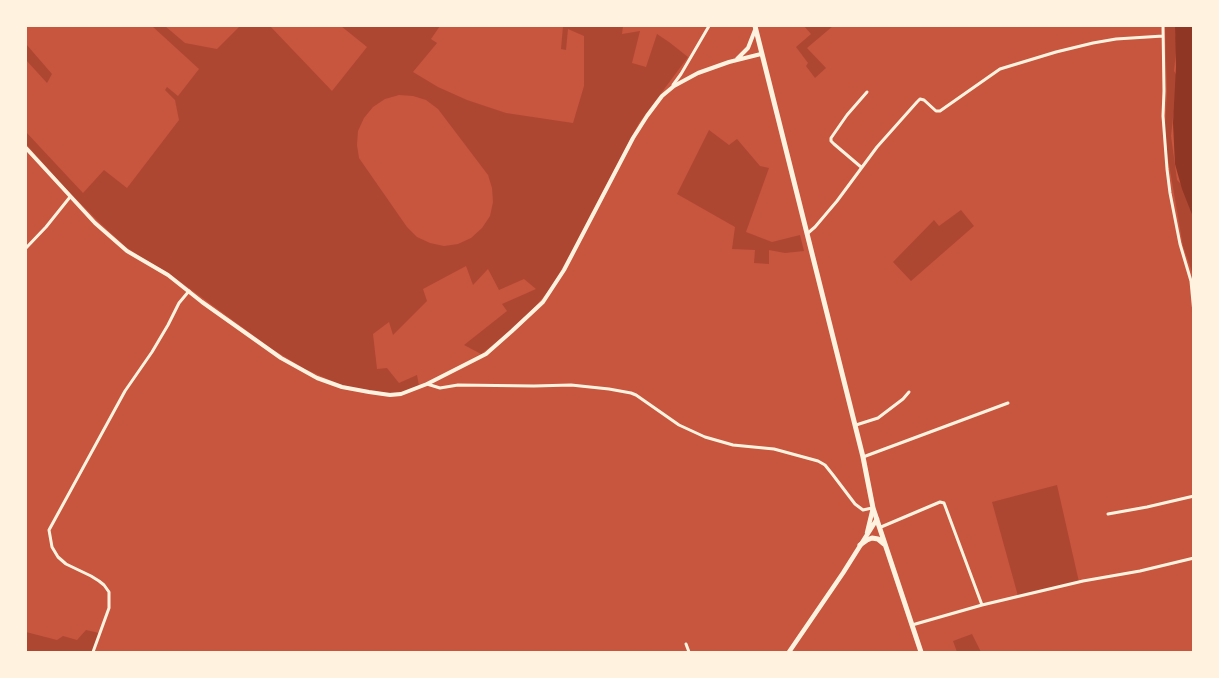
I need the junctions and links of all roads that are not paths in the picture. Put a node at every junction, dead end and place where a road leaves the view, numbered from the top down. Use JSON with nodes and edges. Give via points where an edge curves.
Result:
{"nodes":[{"id":1,"x":709,"y":26,"type":"edge"},
{"id":2,"x":1163,"y":26,"type":"edge"},
{"id":3,"x":755,"y":27,"type":"edge"},
{"id":4,"x":1163,"y":36,"type":"junction"},
{"id":5,"x":761,"y":54,"type":"junction"},
{"id":6,"x":736,"y":60,"type":"junction"},
{"id":7,"x":669,"y":90,"type":"junction"},
{"id":8,"x":867,"y":92,"type":"dead end"},
{"id":9,"x":26,"y":148,"type":"edge"},
{"id":10,"x":861,"y":167,"type":"junction"},
{"id":11,"x":70,"y":197,"type":"junction"},
{"id":12,"x":807,"y":234,"type":"junction"},
{"id":13,"x":26,"y":248,"type":"edge"},
{"id":14,"x":189,"y":291,"type":"junction"},
{"id":15,"x":1194,"y":313,"type":"edge"},
{"id":16,"x":427,"y":384,"type":"junction"},
{"id":17,"x":909,"y":392,"type":"dead end"},
{"id":18,"x":1008,"y":403,"type":"dead end"},
{"id":19,"x":855,"y":426,"type":"junction"},
{"id":20,"x":863,"y":457,"type":"junction"},
{"id":21,"x":1194,"y":496,"type":"edge"},
{"id":22,"x":873,"y":508,"type":"junction"},
{"id":23,"x":1108,"y":514,"type":"dead end"},
{"id":24,"x":877,"y":518,"type":"junction"},
{"id":25,"x":880,"y":527,"type":"junction"},
{"id":26,"x":866,"y":536,"type":"junction"},
{"id":27,"x":860,"y":545,"type":"junction"},
{"id":28,"x":886,"y":547,"type":"junction"},
{"id":29,"x":1194,"y":558,"type":"edge"},
{"id":30,"x":982,"y":605,"type":"junction"},
{"id":31,"x":912,"y":625,"type":"junction"},
{"id":32,"x":686,"y":644,"type":"dead end"},
{"id":33,"x":93,"y":652,"type":"edge"},
{"id":34,"x":689,"y":652,"type":"edge"},
{"id":35,"x":789,"y":652,"type":"edge"},
{"id":36,"x":921,"y":652,"type":"edge"}],
"edges":[{"from":1,"to":7,"type":"street"},
{"from":2,"to":4,"type":"street"},
{"from":3,"to":5,"type":"main road"},
{"from":3,"to":6,"type":"street","via":[[748,48]]},
{"from":4,"to":10,"type":"street","via":[[1093,43],[1000,69],[940,111],[920,99]]},
{"from":4,"to":15,"type":"street","via":[[1167,169]]},
{"from":5,"to":6,"type":"street"},
{"from":5,"to":12,"type":"main road"},
{"from":6,"to":7,"type":"street","via":[[698,73]]},
{"from":7,"to":16,"type":"street","via":[[633,138],[564,270],[543,302],[486,354]]},
{"from":8,"to":10,"type":"street","via":[[831,138]]},
{"from":9,"to":11,"type":"street"},
{"from":10,"to":12,"type":"street"},
{"from":11,"to":13,"type":"street"},
{"from":11,"to":14,"type":"street","via":[[127,251]]},
{"from":12,"to":19,"type":"main road"},
{"from":14,"to":16,"type":"street","via":[[281,358],[330,383],[390,395]]},
{"from":14,"to":33,"type":"street","via":[[125,391],[49,536],[62,561],[91,576],[109,592],[109,608]]},
{"from":16,"to":22,"type":"street","via":[[571,385],[631,393],[705,437],[818,461],[855,504],[863,510]]},
{"from":17,"to":19,"type":"street","via":[[878,418]]},
{"from":18,"to":20,"type":"street"},
{"from":19,"to":20,"type":"main road"},
{"from":20,"to":22,"type":"main road"},
{"from":21,"to":23,"type":"street"},
{"from":22,"to":24,"type":"main road"},
{"from":22,"to":26,"type":"main road"},
{"from":24,"to":25,"type":"main road"},
{"from":24,"to":26,"type":"main road"},
{"from":25,"to":28,"type":"main road"},
{"from":25,"to":30,"type":"street","via":[[944,503]]},
{"from":26,"to":27,"type":"main road"},
{"from":27,"to":28,"type":"main road","via":[[875,538]]},
{"from":27,"to":35,"type":"main road"},
{"from":28,"to":31,"type":"main road"},
{"from":29,"to":30,"type":"street"},
{"from":30,"to":31,"type":"street"},
{"from":31,"to":36,"type":"main road"},
{"from":32,"to":34,"type":"street"}]}
